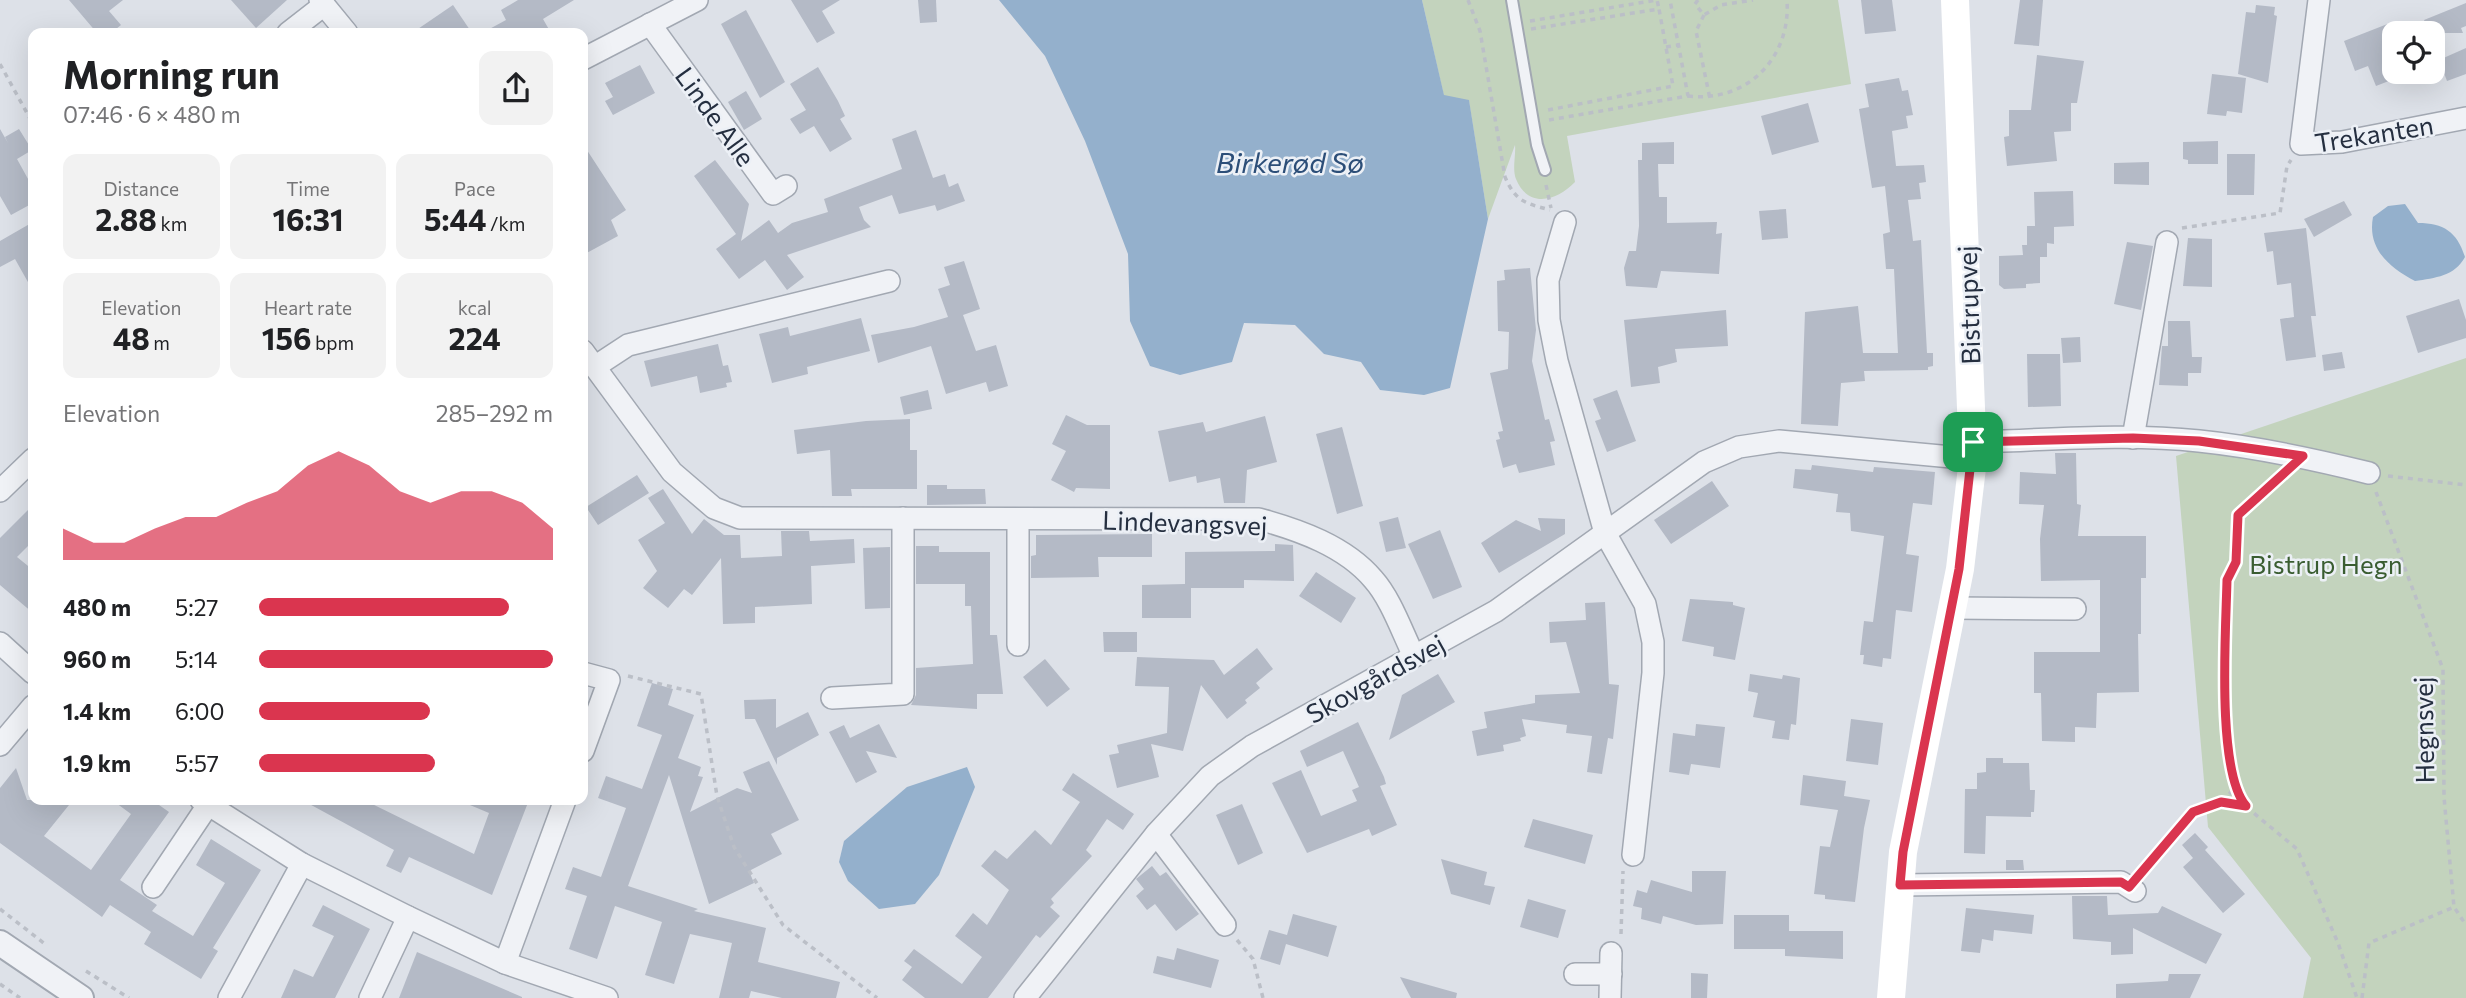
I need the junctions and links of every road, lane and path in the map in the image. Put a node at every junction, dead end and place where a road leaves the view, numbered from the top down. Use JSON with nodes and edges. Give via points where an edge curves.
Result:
{"nodes":[{"id":1,"x":697,"y":0,"type":"edge"},
{"id":2,"x":1468,"y":0,"type":"edge"},
{"id":3,"x":1512,"y":0,"type":"edge"},
{"id":4,"x":1670,"y":0,"type":"edge"},
{"id":5,"x":1699,"y":0,"type":"edge"},
{"id":6,"x":1753,"y":0,"type":"edge"},
{"id":7,"x":1787,"y":0,"type":"edge"},
{"id":8,"x":1955,"y":0,"type":"edge"},
{"id":9,"x":2319,"y":0,"type":"edge"},
{"id":10,"x":322,"y":3,"type":"edge"},
{"id":11,"x":1659,"y":9,"type":"junction"},
{"id":12,"x":1704,"y":15,"type":"junction"},
{"id":13,"x":1529,"y":21,"type":"dead end"},
{"id":14,"x":650,"y":24,"type":"junction"},
{"id":15,"x":294,"y":28,"type":"edge"},
{"id":16,"x":343,"y":28,"type":"edge"},
{"id":17,"x":1528,"y":30,"type":"dead end"},
{"id":18,"x":1679,"y":45,"type":"junction"},
{"id":19,"x":1666,"y":47,"type":"junction"},
{"id":20,"x":588,"y":57,"type":"edge"},
{"id":21,"x":0,"y":64,"type":"edge"},
{"id":22,"x":1688,"y":96,"type":"junction"},
{"id":23,"x":1710,"y":99,"type":"junction"},
{"id":24,"x":28,"y":115,"type":"edge"},
{"id":25,"x":1533,"y":118,"type":"junction"},
{"id":26,"x":2466,"y":118,"type":"edge"},
{"id":27,"x":2301,"y":144,"type":"junction"},
{"id":28,"x":1545,"y":170,"type":"joint"},
{"id":29,"x":786,"y":186,"type":"dead end"},
{"id":30,"x":1558,"y":216,"type":"junction"},
{"id":31,"x":2167,"y":242,"type":"joint"},
{"id":32,"x":889,"y":281,"type":"dead end"},
{"id":33,"x":589,"y":359,"type":"edge"},
{"id":34,"x":2133,"y":438,"type":"junction"},
{"id":35,"x":1973,"y":450,"type":"junction"},
{"id":36,"x":2303,"y":456,"type":"junction"},
{"id":37,"x":28,"y":464,"type":"edge"},
{"id":38,"x":2369,"y":473,"type":"junction"},
{"id":39,"x":2466,"y":485,"type":"edge"},
{"id":40,"x":0,"y":491,"type":"edge"},
{"id":41,"x":903,"y":518,"type":"junction"},
{"id":42,"x":1018,"y":519,"type":"junction"},
{"id":43,"x":1605,"y":533,"type":"junction"},
{"id":44,"x":1952,"y":608,"type":"junction"},
{"id":45,"x":2075,"y":609,"type":"dead end"},
{"id":46,"x":0,"y":643,"type":"edge"},
{"id":47,"x":1018,"y":645,"type":"dead end"},
{"id":48,"x":1414,"y":656,"type":"junction"},
{"id":49,"x":28,"y":668,"type":"edge"},
{"id":50,"x":588,"y":674,"type":"edge"},
{"id":51,"x":609,"y":680,"type":"junction"},
{"id":52,"x":832,"y":698,"type":"dead end"},
{"id":53,"x":28,"y":712,"type":"edge"},
{"id":54,"x":588,"y":737,"type":"edge"},
{"id":55,"x":0,"y":745,"type":"edge"},
{"id":56,"x":2237,"y":786,"type":"junction"},
{"id":57,"x":2221,"y":802,"type":"junction"},
{"id":58,"x":203,"y":805,"type":"edge"},
{"id":59,"x":210,"y":805,"type":"edge"},
{"id":60,"x":563,"y":805,"type":"edge"},
{"id":61,"x":2246,"y":806,"type":"junction"},
{"id":62,"x":1156,"y":834,"type":"junction"},
{"id":63,"x":1633,"y":855,"type":"joint"},
{"id":64,"x":302,"y":864,"type":"junction"},
{"id":65,"x":1900,"y":885,"type":"junction"},
{"id":66,"x":153,"y":887,"type":"dead end"},
{"id":67,"x":2132,"y":889,"type":"joint"},
{"id":68,"x":2454,"y":906,"type":"junction"},
{"id":69,"x":0,"y":909,"type":"edge"},
{"id":70,"x":408,"y":917,"type":"junction"},
{"id":71,"x":1225,"y":925,"type":"joint"},
{"id":72,"x":2466,"y":925,"type":"edge"},
{"id":73,"x":0,"y":943,"type":"edge"},
{"id":74,"x":50,"y":947,"type":"dead end"},
{"id":75,"x":505,"y":963,"type":"junction"},
{"id":76,"x":1611,"y":963,"type":"junction"},
{"id":77,"x":83,"y":970,"type":"dead end"},
{"id":78,"x":1575,"y":974,"type":"dead end"},
{"id":79,"x":0,"y":984,"type":"edge"},
{"id":80,"x":595,"y":996,"type":"edge"},
{"id":81,"x":20,"y":998,"type":"edge"},
{"id":82,"x":81,"y":998,"type":"edge"},
{"id":83,"x":129,"y":998,"type":"edge"},
{"id":84,"x":229,"y":998,"type":"edge"},
{"id":85,"x":370,"y":998,"type":"edge"},
{"id":86,"x":877,"y":998,"type":"edge"},
{"id":87,"x":1025,"y":998,"type":"edge"},
{"id":88,"x":1263,"y":998,"type":"edge"},
{"id":89,"x":1610,"y":998,"type":"edge"},
{"id":90,"x":1891,"y":998,"type":"edge"},
{"id":91,"x":2357,"y":998,"type":"edge"},
{"id":92,"x":2362,"y":998,"type":"edge"}],
"edges":[{"from":1,"to":14,"type":"street"},
{"from":2,"to":30,"type":"path","via":[[1480,32],[1505,177],[1513,194]]},
{"from":3,"to":25,"type":"lane"},
{"from":4,"to":18,"type":"path"},
{"from":5,"to":12,"type":"path","via":[[1695,4]]},
{"from":6,"to":12,"type":"path","via":[[1721,5]]},
{"from":7,"to":23,"type":"path","via":[[1783,38],[1765,69],[1739,88]]},
{"from":8,"to":35,"type":"main road","name":"Bistrupvej"},
{"from":9,"to":27,"type":"street","name":"Trekanten"},
{"from":10,"to":15,"type":"street"},
{"from":10,"to":16,"type":"street"},
{"from":11,"to":13,"type":"path","via":[[1657,0]]},
{"from":11,"to":17,"type":"path"},
{"from":11,"to":19,"type":"path"},
{"from":12,"to":23,"type":"path","via":[[1696,31]]},
{"from":14,"to":20,"type":"street"},
{"from":14,"to":29,"type":"street","name":"Linde Alle","via":[[773,194]]},
{"from":18,"to":19,"type":"path"},
{"from":18,"to":22,"type":"path"},
{"from":19,"to":25,"type":"path","via":[[1673,86]]},
{"from":21,"to":24,"type":"path"},
{"from":22,"to":23,"type":"path"},
{"from":22,"to":25,"type":"path"},
{"from":25,"to":28,"type":"lane"},
{"from":26,"to":27,"type":"street","name":"Trekanten","via":[[2342,142]]},
{"from":27,"to":31,"type":"path","via":[[2287,166],[2280,213],[2174,229]]},
{"from":28,"to":30,"type":"path"},
{"from":30,"to":43,"type":"street","via":[[1548,280],[1549,320]]},
{"from":31,"to":34,"type":"street"},
{"from":32,"to":33,"type":"street","name":"Lindevangsvej","via":[[628,345]]},
{"from":33,"to":41,"type":"street","name":"Lindevangsvej","via":[[672,472],[714,508],[740,518]]},
{"from":34,"to":35,"type":"street","name":"Skovgårdsvej"},
{"from":34,"to":36,"type":"street","name":"Skovgårdsvej","via":[[2199,441]]},
{"from":35,"to":43,"type":"street","name":"Skovgårdsvej","via":[[1779,441],[1739,447],[1704,462]]},
{"from":35,"to":44,"type":"main road","name":"Bistrupvej"},
{"from":36,"to":38,"type":"street","name":"Skovgårdsvej"},
{"from":36,"to":56,"type":"path","via":[[2238,515],[2236,562],[2227,580],[2226,701]]},
{"from":37,"to":40,"type":"street"},
{"from":38,"to":39,"type":"path"},
{"from":38,"to":68,"type":"path","name":"Hegnsvej","via":[[2443,669],[2444,797]]},
{"from":41,"to":42,"type":"street","name":"Lindevangsvej"},
{"from":41,"to":52,"type":"street","via":[[903,694]]},
{"from":42,"to":47,"type":"street"},
{"from":42,"to":48,"type":"street","name":"Lindevangsvej","via":[[1259,519],[1296,529],[1355,560],[1375,580]]},
{"from":43,"to":48,"type":"street","name":"Skovgårdsvej","via":[[1496,611]]},
{"from":43,"to":63,"type":"street","via":[[1644,604],[1653,642]]},
{"from":44,"to":45,"type":"street"},
{"from":44,"to":65,"type":"main road","name":"Bistrupvej"},
{"from":46,"to":49,"type":"street"},
{"from":48,"to":62,"type":"street","name":"Skovgårdsvej","via":[[1252,746],[1210,776]]},
{"from":50,"to":51,"type":"street"},
{"from":51,"to":54,"type":"street"},
{"from":51,"to":86,"type":"path","via":[[633,676],[701,694],[717,796],[734,847],[783,925]]},
{"from":53,"to":55,"type":"street"},
{"from":56,"to":57,"type":"path"},
{"from":56,"to":61,"type":"path"},
{"from":57,"to":61,"type":"path"},
{"from":57,"to":67,"type":"path","via":[[2193,812]]},
{"from":58,"to":66,"type":"street"},
{"from":59,"to":64,"type":"street"},
{"from":60,"to":75,"type":"street"},
{"from":61,"to":91,"type":"path","via":[[2297,849]]},
{"from":62,"to":71,"type":"street"},
{"from":62,"to":87,"type":"street","name":"Skovgårdsvej"},
{"from":63,"to":76,"type":"path","via":[[1623,869],[1621,946]]},
{"from":64,"to":70,"type":"street"},
{"from":64,"to":84,"type":"street"},
{"from":65,"to":67,"type":"street","via":[[2121,882]]},
{"from":65,"to":90,"type":"main road","name":"Bistrupvej"},
{"from":68,"to":72,"type":"path","name":"Hegnsvej"},
{"from":68,"to":92,"type":"path","via":[[2370,943]]},
{"from":69,"to":74,"type":"path"},
{"from":70,"to":75,"type":"street"},
{"from":70,"to":85,"type":"street"},
{"from":71,"to":88,"type":"path","via":[[1253,959]]},
{"from":73,"to":82,"type":"street"},
{"from":75,"to":80,"type":"street"},
{"from":76,"to":78,"type":"street"},
{"from":76,"to":89,"type":"street"},
{"from":77,"to":83,"type":"path"},
{"from":79,"to":81,"type":"path"}]}
